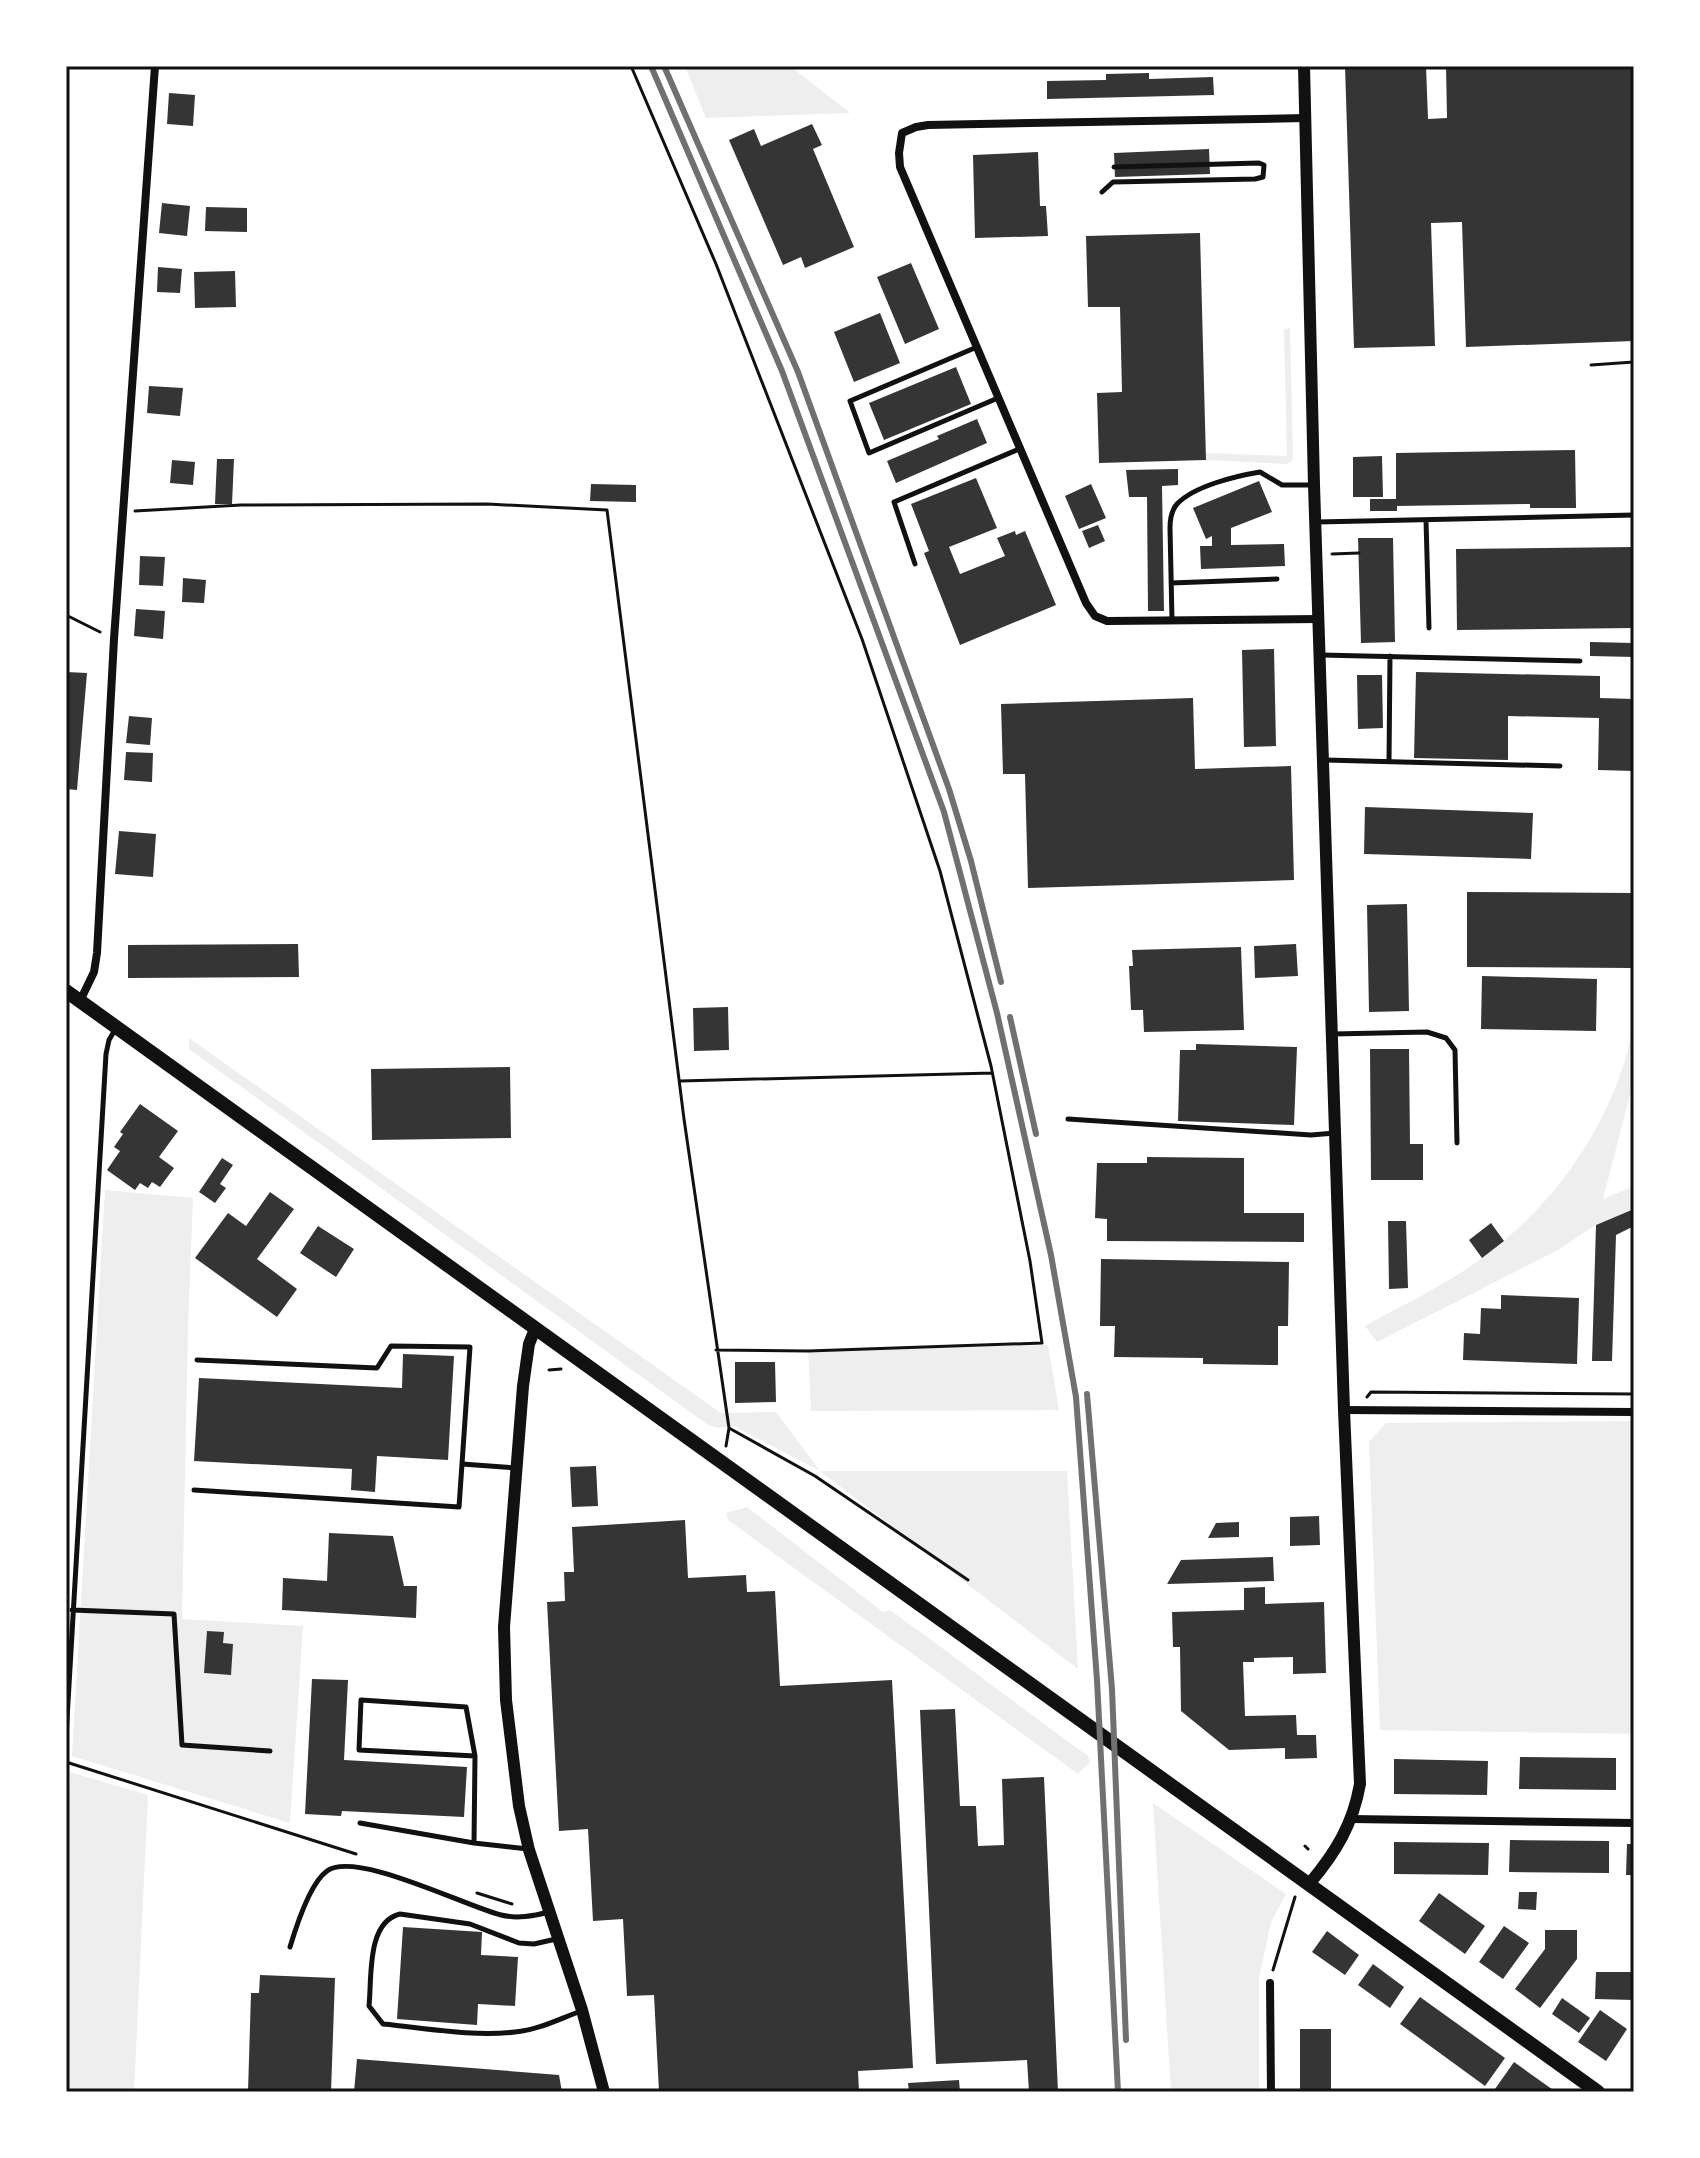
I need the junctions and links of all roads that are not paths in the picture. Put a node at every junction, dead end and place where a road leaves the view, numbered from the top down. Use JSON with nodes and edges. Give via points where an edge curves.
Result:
{"nodes":[{"id":1,"x":155,"y":66,"type":"edge"},
{"id":2,"x":1304,"y":66,"type":"edge"},
{"id":3,"x":1306,"y":118,"type":"junction"},
{"id":4,"x":1114,"y":167,"type":"dead end"},
{"id":5,"x":1102,"y":192,"type":"dead end"},
{"id":6,"x":977,"y":347,"type":"junction"},
{"id":7,"x":998,"y":398,"type":"junction"},
{"id":8,"x":1019,"y":449,"type":"junction"},
{"id":9,"x":1314,"y":485,"type":"junction"},
{"id":10,"x":1634,"y":515,"type":"edge"},
{"id":11,"x":1426,"y":520,"type":"junction"},
{"id":12,"x":1316,"y":522,"type":"junction"},
{"id":13,"x":915,"y":564,"type":"dead end"},
{"id":14,"x":1277,"y":579,"type":"dead end"},
{"id":15,"x":1171,"y":583,"type":"junction"},
{"id":16,"x":1319,"y":619,"type":"junction"},
{"id":17,"x":1172,"y":621,"type":"junction"},
{"id":18,"x":1429,"y":628,"type":"dead end"},
{"id":19,"x":1320,"y":655,"type":"junction"},
{"id":20,"x":1390,"y":656,"type":"junction"},
{"id":21,"x":1580,"y":661,"type":"dead end"},
{"id":22,"x":1324,"y":760,"type":"junction"},
{"id":23,"x":1389,"y":762,"type":"junction"},
{"id":24,"x":1560,"y":766,"type":"dead end"},
{"id":25,"x":66,"y":991,"type":"edge"},
{"id":26,"x":80,"y":1001,"type":"junction"},
{"id":27,"x":116,"y":1027,"type":"junction"},
{"id":28,"x":1333,"y":1034,"type":"junction"},
{"id":29,"x":1068,"y":1119,"type":"dead end"},
{"id":30,"x":1336,"y":1133,"type":"junction"},
{"id":31,"x":1457,"y":1143,"type":"dead end"},
{"id":32,"x":535,"y":1329,"type":"junction"},
{"id":33,"x":197,"y":1360,"type":"dead end"},
{"id":34,"x":1344,"y":1410,"type":"junction"},
{"id":35,"x":1634,"y":1412,"type":"edge"},
{"id":36,"x":462,"y":1464,"type":"junction"},
{"id":37,"x":516,"y":1468,"type":"junction"},
{"id":38,"x":194,"y":1490,"type":"dead end"},
{"id":39,"x":72,"y":1610,"type":"junction"},
{"id":40,"x":66,"y":1736,"type":"edge"},
{"id":41,"x":270,"y":1751,"type":"dead end"},
{"id":42,"x":475,"y":1756,"type":"junction"},
{"id":43,"x":1351,"y":1819,"type":"junction"},
{"id":44,"x":360,"y":1823,"type":"dead end"},
{"id":45,"x":1634,"y":1823,"type":"edge"},
{"id":46,"x":474,"y":1843,"type":"junction"},
{"id":47,"x":529,"y":1850,"type":"junction"},
{"id":48,"x":1310,"y":1883,"type":"junction"},
{"id":49,"x":550,"y":1912,"type":"junction"},
{"id":50,"x":558,"y":1938,"type":"junction"},
{"id":51,"x":290,"y":1947,"type":"dead end"},
{"id":52,"x":1270,"y":1983,"type":"road end"},
{"id":53,"x":582,"y":2010,"type":"junction"},
{"id":54,"x":604,"y":2092,"type":"edge"},
{"id":55,"x":1271,"y":2092,"type":"edge"},
{"id":56,"x":1598,"y":2092,"type":"edge"}],
"edges":[{"from":1,"to":26,"type":"street","via":[[97,953]]},
{"from":2,"to":3,"type":"street"},
{"from":3,"to":6,"type":"street","via":[[928,125],[902,133],[900,167]]},
{"from":3,"to":9,"type":"street"},
{"from":4,"to":5,"type":"lane","via":[[1259,163],[1266,170],[1255,179],[1113,182]]},
{"from":6,"to":7,"type":"street"},
{"from":6,"to":7,"type":"lane","via":[[850,401],[869,453]]},
{"from":7,"to":8,"type":"street"},
{"from":8,"to":13,"type":"lane","via":[[894,502]]},
{"from":8,"to":17,"type":"street","via":[[1095,616],[1107,621]]},
{"from":9,"to":12,"type":"street"},
{"from":9,"to":15,"type":"lane","via":[[1282,485],[1260,472],[1211,485],[1177,504],[1171,514]]},
{"from":10,"to":11,"type":"lane"},
{"from":11,"to":12,"type":"lane"},
{"from":11,"to":18,"type":"lane"},
{"from":12,"to":16,"type":"street"},
{"from":14,"to":15,"type":"lane"},
{"from":15,"to":17,"type":"lane"},
{"from":16,"to":17,"type":"street"},
{"from":16,"to":19,"type":"street"},
{"from":19,"to":20,"type":"lane"},
{"from":19,"to":22,"type":"street"},
{"from":20,"to":21,"type":"lane"},
{"from":20,"to":23,"type":"lane"},
{"from":22,"to":23,"type":"lane"},
{"from":22,"to":28,"type":"street"},
{"from":23,"to":24,"type":"lane"},
{"from":25,"to":26,"type":"main road"},
{"from":26,"to":27,"type":"main road"},
{"from":27,"to":32,"type":"main road"},
{"from":27,"to":39,"type":"lane","via":[[106,1054]]},
{"from":28,"to":30,"type":"street"},
{"from":28,"to":31,"type":"lane","via":[[1427,1032],[1446,1038],[1455,1050]]},
{"from":29,"to":30,"type":"lane"},
{"from":30,"to":34,"type":"street"},
{"from":32,"to":37,"type":"street","via":[[524,1372]]},
{"from":32,"to":48,"type":"main road"},
{"from":33,"to":36,"type":"lane","via":[[377,1368],[391,1346],[470,1347]]},
{"from":34,"to":35,"type":"street"},
{"from":34,"to":43,"type":"street","via":[[1360,1750],[1360,1784]]},
{"from":36,"to":37,"type":"lane"},
{"from":36,"to":38,"type":"lane","via":[[459,1507]]},
{"from":37,"to":47,"type":"street","via":[[504,1665],[513,1767]]},
{"from":39,"to":40,"type":"lane"},
{"from":39,"to":41,"type":"lane","via":[[174,1614],[182,1745]]},
{"from":42,"to":42,"type":"lane","via":[[466,1707],[361,1700],[359,1750]]},
{"from":42,"to":46,"type":"lane"},
{"from":43,"to":45,"type":"street"},
{"from":43,"to":48,"type":"street","via":[[1332,1858]]},
{"from":44,"to":46,"type":"lane"},
{"from":46,"to":47,"type":"lane"},
{"from":47,"to":49,"type":"street"},
{"from":48,"to":56,"type":"main road"},
{"from":49,"to":50,"type":"street"},
{"from":49,"to":51,"type":"lane","via":[[503,1916],[368,1868],[338,1865],[325,1872],[302,1911]]},
{"from":50,"to":53,"type":"street"},
{"from":50,"to":53,"type":"lane","via":[[527,1945],[470,1924],[392,1916],[376,1940],[369,2006],[383,2024],[486,2033],[537,2028]]},
{"from":52,"to":55,"type":"street"},
{"from":53,"to":54,"type":"street"}]}
